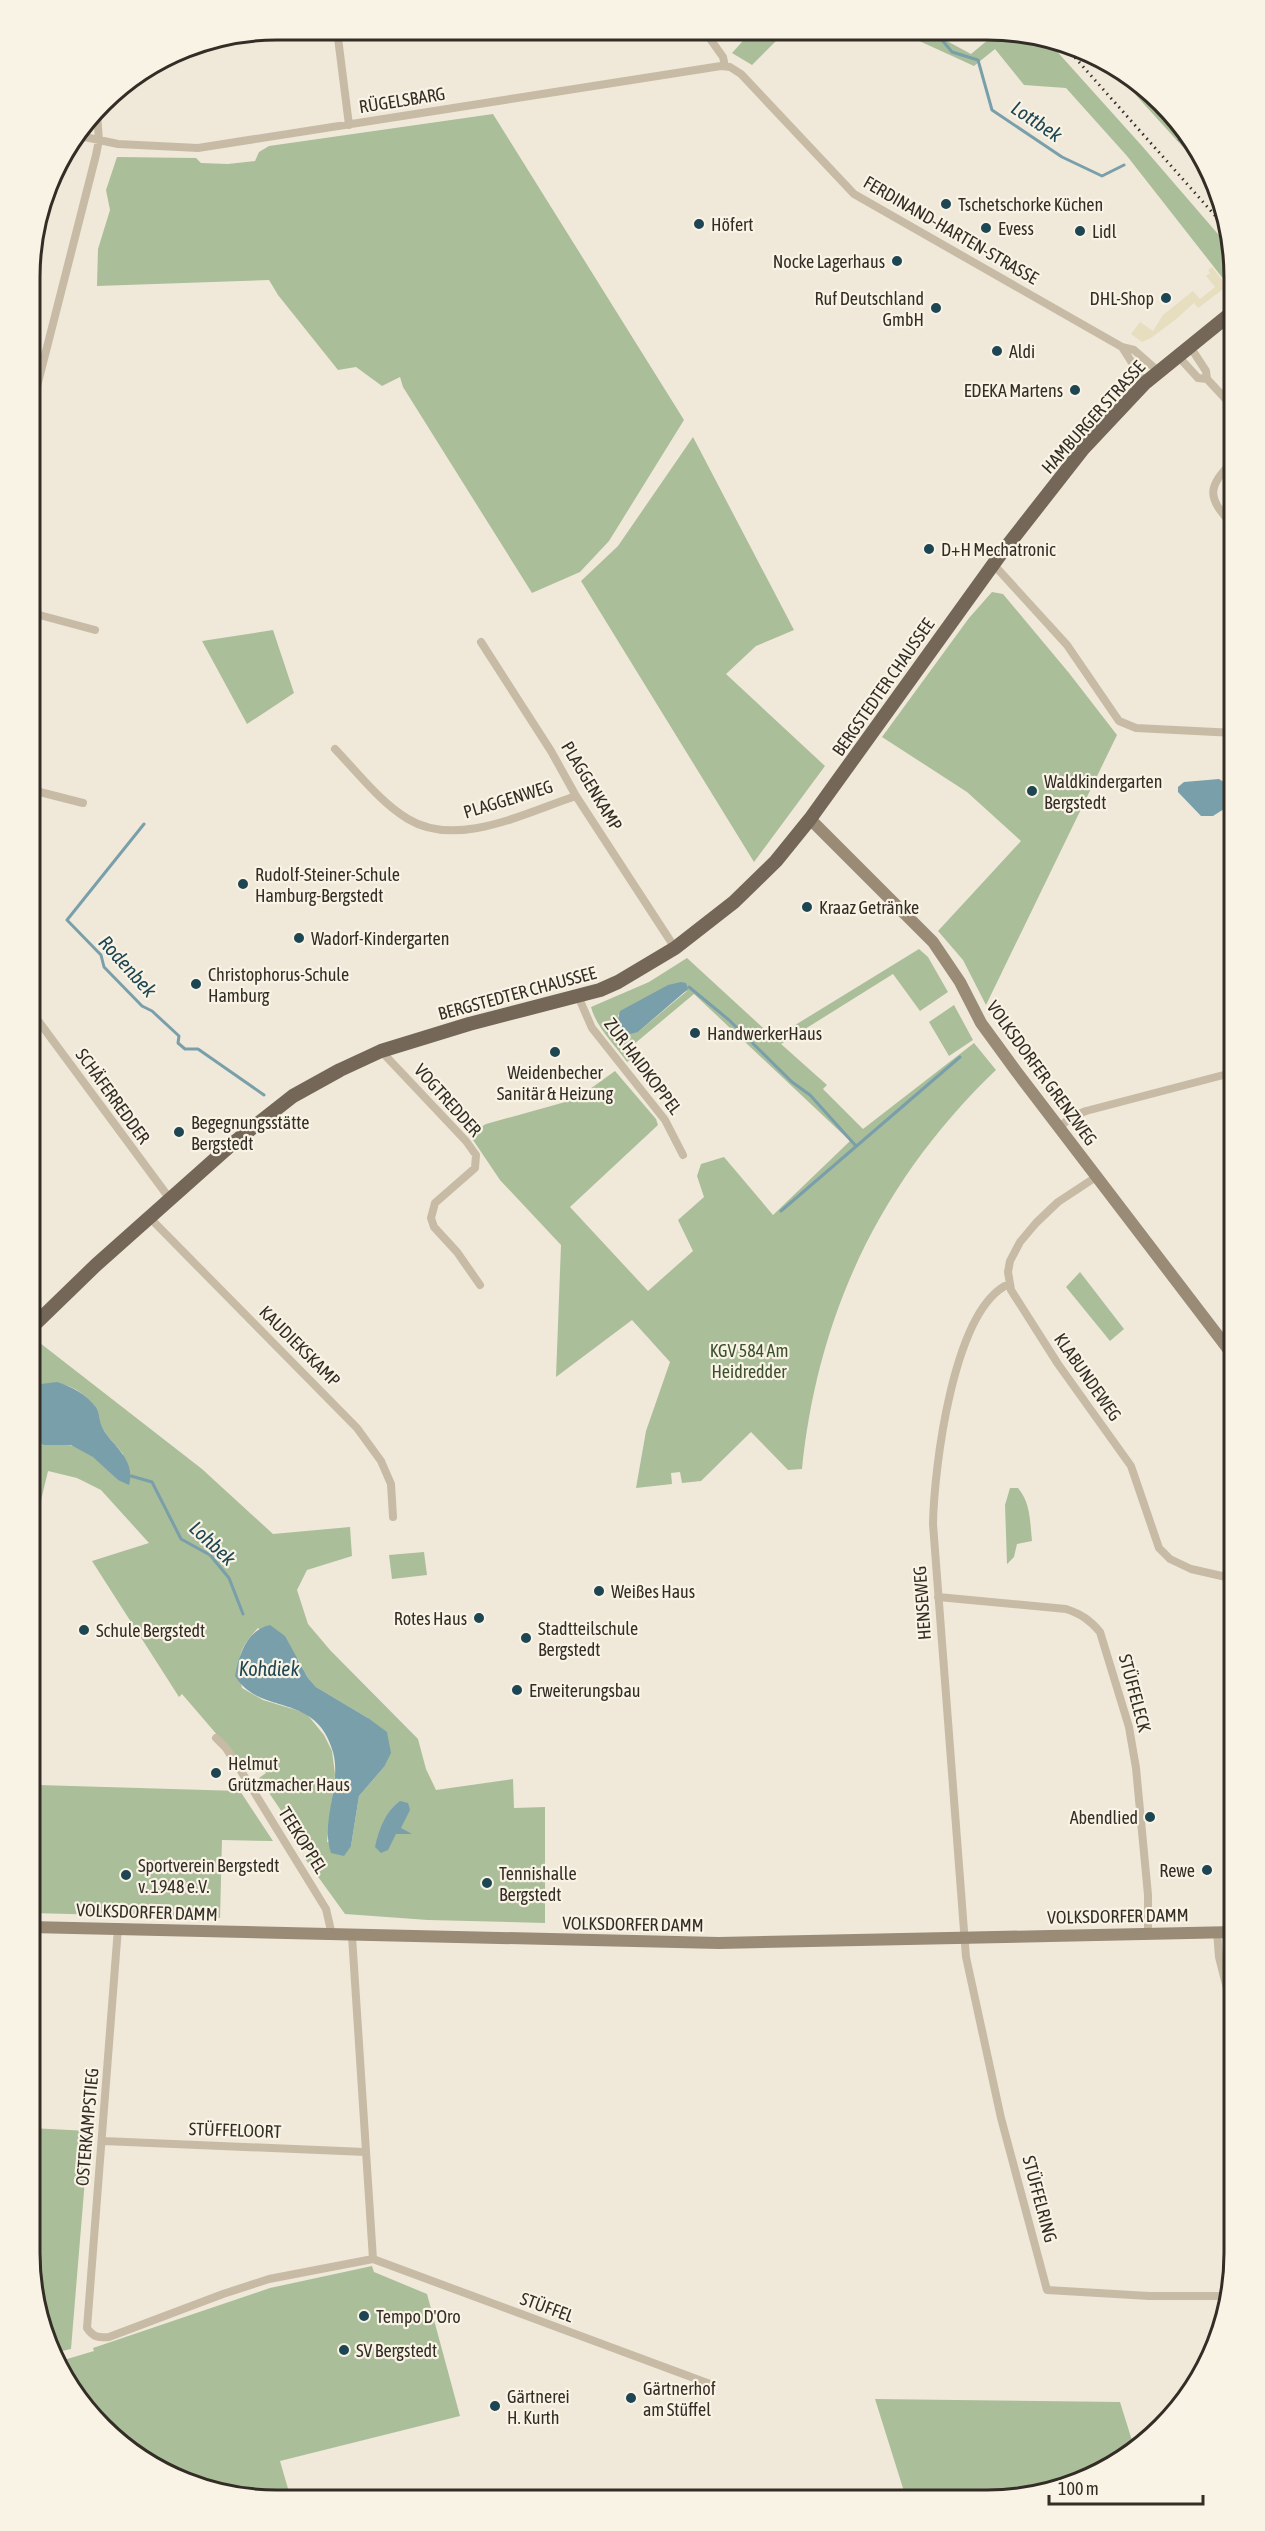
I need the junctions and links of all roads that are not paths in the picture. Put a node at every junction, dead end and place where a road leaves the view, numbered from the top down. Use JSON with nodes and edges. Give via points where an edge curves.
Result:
{"nodes":[{"id":1,"x":338,"y":40,"type":"edge"},
{"id":2,"x":711,"y":40,"type":"edge"},
{"id":3,"x":728,"y":67,"type":"junction"},
{"id":4,"x":98,"y":123,"type":"edge"},
{"id":5,"x":349,"y":125,"type":"junction"},
{"id":6,"x":86,"y":137,"type":"edge"},
{"id":7,"x":99,"y":140,"type":"junction"},
{"id":8,"x":1224,"y":318,"type":"edge"},
{"id":9,"x":1189,"y":345,"type":"junction"},
{"id":10,"x":1122,"y":347,"type":"junction"},
{"id":11,"x":1177,"y":355,"type":"junction"},
{"id":12,"x":1158,"y":371,"type":"junction"},
{"id":13,"x":40,"y":374,"type":"edge"},
{"id":14,"x":1207,"y":379,"type":"junction"},
{"id":15,"x":1145,"y":383,"type":"junction"},
{"id":16,"x":1224,"y":397,"type":"edge"},
{"id":17,"x":1224,"y":470,"type":"edge"},
{"id":18,"x":1224,"y":514,"type":"edge"},
{"id":19,"x":994,"y":565,"type":"junction"},
{"id":20,"x":40,"y":615,"type":"edge"},
{"id":21,"x":95,"y":630,"type":"dead end"},
{"id":22,"x":481,"y":642,"type":"dead end"},
{"id":23,"x":1224,"y":732,"type":"edge"},
{"id":24,"x":335,"y":749,"type":"dead end"},
{"id":25,"x":40,"y":792,"type":"edge"},
{"id":26,"x":576,"y":796,"type":"junction"},
{"id":27,"x":83,"y":803,"type":"dead end"},
{"id":28,"x":810,"y":819,"type":"junction"},
{"id":29,"x":675,"y":948,"type":"junction"},
{"id":30,"x":578,"y":996,"type":"junction"},
{"id":31,"x":40,"y":1023,"type":"edge"},
{"id":32,"x":381,"y":1051,"type":"junction"},
{"id":33,"x":1224,"y":1075,"type":"edge"},
{"id":34,"x":1060,"y":1127,"type":"junction"},
{"id":35,"x":683,"y":1155,"type":"dead end"},
{"id":36,"x":1096,"y":1177,"type":"junction"},
{"id":37,"x":170,"y":1199,"type":"junction"},
{"id":38,"x":149,"y":1217,"type":"junction"},
{"id":39,"x":1009,"y":1284,"type":"junction"},
{"id":40,"x":480,"y":1285,"type":"dead end"},
{"id":41,"x":40,"y":1320,"type":"edge"},
{"id":42,"x":1224,"y":1336,"type":"edge"},
{"id":43,"x":393,"y":1517,"type":"dead end"},
{"id":44,"x":1224,"y":1576,"type":"edge"},
{"id":45,"x":938,"y":1597,"type":"junction"},
{"id":46,"x":216,"y":1738,"type":"dead end"},
{"id":47,"x":40,"y":1927,"type":"edge"},
{"id":48,"x":118,"y":1928,"type":"junction"},
{"id":49,"x":1148,"y":1932,"type":"junction"},
{"id":50,"x":1217,"y":1932,"type":"junction"},
{"id":51,"x":1224,"y":1932,"type":"edge"},
{"id":52,"x":332,"y":1935,"type":"junction"},
{"id":53,"x":352,"y":1936,"type":"junction"},
{"id":54,"x":964,"y":1938,"type":"junction"},
{"id":55,"x":1224,"y":1978,"type":"edge"},
{"id":56,"x":103,"y":2141,"type":"junction"},
{"id":57,"x":365,"y":2152,"type":"junction"},
{"id":58,"x":373,"y":2259,"type":"junction"},
{"id":59,"x":1221,"y":2296,"type":"edge"},
{"id":60,"x":710,"y":2384,"type":"dead end"}],
"edges":[{"from":1,"to":5,"type":"street"},
{"from":2,"to":3,"type":"street"},
{"from":3,"to":5,"type":"street","name":"RÜGELSBARG"},
{"from":3,"to":10,"type":"street","name":"FERDINAND-HARTEN-STRASSE","via":[[741,74],[854,194]]},
{"from":4,"to":7,"type":"street"},
{"from":5,"to":7,"type":"street","name":"RÜGELSBARG","via":[[198,148]]},
{"from":6,"to":7,"type":"street","name":"RÜGELSBARG"},
{"from":7,"to":13,"type":"street"},
{"from":8,"to":9,"type":"main road","name":"HAMBURGER STRASSE"},
{"from":9,"to":11,"type":"main road","name":"HAMBURGER STRASSE"},
{"from":9,"to":14,"type":"street"},
{"from":10,"to":12,"type":"street","name":"FERDINAND-HARTEN-STRASSE","via":[[1139,354]]},
{"from":10,"to":15,"type":"street","name":"FERDINAND-HARTEN-STRASSE"},
{"from":11,"to":12,"type":"main road","name":"HAMBURGER STRASSE"},
{"from":11,"to":14,"type":"street","via":[[1198,378]]},
{"from":12,"to":15,"type":"main road","name":"HAMBURGER STRASSE"},
{"from":14,"to":16,"type":"street"},
{"from":15,"to":19,"type":"main road","name":"HAMBURGER STRASSE","via":[[1083,449]]},
{"from":17,"to":18,"type":"street","via":[[1212,490],[1215,503]]},
{"from":19,"to":23,"type":"street","via":[[1067,645],[1119,721],[1136,728]]},
{"from":19,"to":28,"type":"main road","name":"BERGSTEDTER CHAUSSEE"},
{"from":20,"to":21,"type":"street"},
{"from":22,"to":26,"type":"street","name":"PLAGGENKAMP"},
{"from":24,"to":26,"type":"street","name":"PLAGGENWEG","via":[[387,803],[429,828],[454,832],[480,827]]},
{"from":25,"to":27,"type":"street"},
{"from":26,"to":29,"type":"street","name":"PLAGGENKAMP"},
{"from":28,"to":29,"type":"main road","name":"BERGSTEDTER CHAUSSEE","via":[[770,868]]},
{"from":28,"to":34,"type":"main road","name":"VOLKSDORFER GRENZWEG","via":[[933,942],[981,1023]]},
{"from":29,"to":30,"type":"main road","name":"BERGSTEDTER CHAUSSEE","via":[[618,982]]},
{"from":30,"to":32,"type":"main road","name":"BERGSTEDTER CHAUSSEE"},
{"from":30,"to":35,"type":"street","name":"ZUR HAIDKOPPEL","via":[[592,1028],[665,1120]]},
{"from":31,"to":37,"type":"street","name":"SCHÄFERREDDER"},
{"from":32,"to":37,"type":"main road","name":"BERGSTEDTER CHAUSSEE","via":[[313,1084],[274,1109]]},
{"from":32,"to":40,"type":"street","name":"VOGTREDDER","via":[[476,1155],[475,1168],[435,1203],[431,1218]]},
{"from":33,"to":34,"type":"street","via":[[1086,1111]]},
{"from":34,"to":36,"type":"main road","name":"VOLKSDORFER GRENZWEG"},
{"from":36,"to":39,"type":"street","via":[[1058,1202],[1020,1242],[1010,1261]]},
{"from":36,"to":42,"type":"main road","name":"VOLKSDORFER GRENZWEG"},
{"from":37,"to":38,"type":"main road","name":"BERGSTEDTER CHAUSSEE"},
{"from":38,"to":41,"type":"main road","name":"BERGSTEDTER CHAUSSEE"},
{"from":38,"to":43,"type":"street","name":"KAUDIEKSKAMP","via":[[357,1428],[381,1461],[391,1484]]},
{"from":39,"to":44,"type":"street","name":"KLABUNDEWEG","via":[[1024,1314],[1131,1466],[1159,1548],[1170,1559],[1191,1569]]},
{"from":39,"to":45,"type":"street","name":"HENSEWEG","via":[[997,1289],[977,1320],[958,1365],[944,1416],[933,1495]]},
{"from":45,"to":49,"type":"street","name":"STÜFFELECK","via":[[1066,1609],[1091,1622],[1100,1632],[1123,1706],[1136,1768],[1149,1894]]},
{"from":45,"to":54,"type":"street","name":"HENSEWEG"},
{"from":46,"to":52,"type":"street","name":"TEEKOPPEL","via":[[248,1782],[326,1909]]},
{"from":47,"to":48,"type":"main road","name":"VOLKSDORFER DAMM"},
{"from":48,"to":52,"type":"main road","name":"VOLKSDORFER DAMM"},
{"from":48,"to":56,"type":"street","name":"OSTERKAMPSTIEG"},
{"from":49,"to":50,"type":"main road","name":"VOLKSDORFER DAMM"},
{"from":49,"to":54,"type":"main road","name":"VOLKSDORFER DAMM"},
{"from":50,"to":51,"type":"main road","name":"VOLKSDORFER DAMM"},
{"from":50,"to":55,"type":"street"},
{"from":52,"to":53,"type":"main road","name":"VOLKSDORFER DAMM"},
{"from":53,"to":54,"type":"main road","name":"VOLKSDORFER DAMM","via":[[719,1943]]},
{"from":53,"to":57,"type":"street"},
{"from":54,"to":59,"type":"street","name":"STÜFFELRING","via":[[1001,2118],[1047,2290]]},
{"from":56,"to":57,"type":"street","name":"STÜFFELOORT"},
{"from":56,"to":58,"type":"street","name":"OSTERKAMPSTIEG","via":[[87,2328],[99,2338],[269,2279]]},
{"from":57,"to":58,"type":"street"},
{"from":58,"to":60,"type":"street","name":"STÜFFEL"}]}
